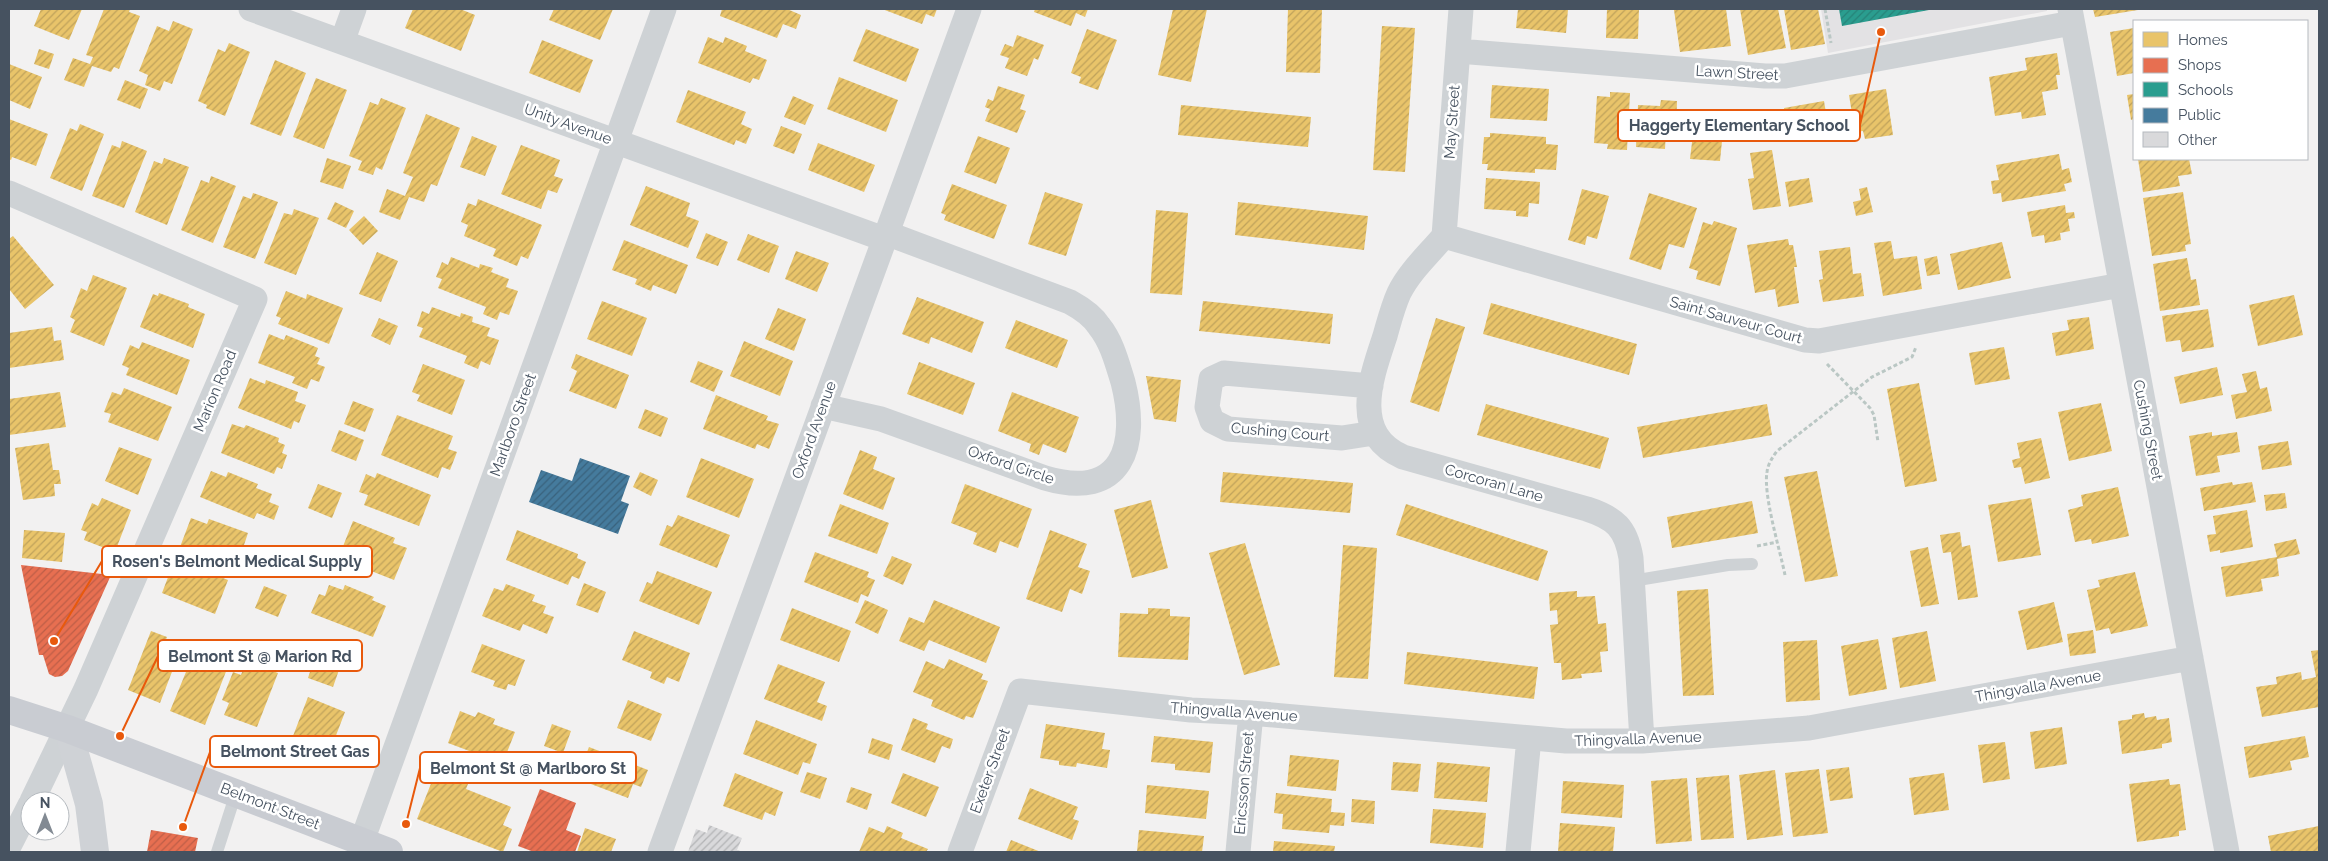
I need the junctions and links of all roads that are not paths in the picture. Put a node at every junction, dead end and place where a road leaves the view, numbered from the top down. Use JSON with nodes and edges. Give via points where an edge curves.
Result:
{"nodes":[{"id":1,"x":251,"y":9,"type":"edge"},
{"id":2,"x":354,"y":9,"type":"edge"},
{"id":3,"x":664,"y":9,"type":"edge"},
{"id":4,"x":969,"y":9,"type":"edge"},
{"id":5,"x":1461,"y":9,"type":"edge"},
{"id":6,"x":2071,"y":16,"type":"edge"},
{"id":7,"x":342,"y":42,"type":"junction"},
{"id":8,"x":1458,"y":51,"type":"junction"},
{"id":9,"x":616,"y":141,"type":"junction"},
{"id":10,"x":9,"y":193,"type":"edge"},
{"id":11,"x":885,"y":236,"type":"junction"},
{"id":12,"x":1444,"y":236,"type":"junction"},
{"id":13,"x":2121,"y":286,"type":"junction"},
{"id":14,"x":1371,"y":386,"type":"junction"},
{"id":15,"x":823,"y":406,"type":"junction"},
{"id":16,"x":1374,"y":433,"type":"junction"},
{"id":17,"x":1752,"y":564,"type":"dead end"},
{"id":18,"x":1632,"y":581,"type":"junction"},
{"id":19,"x":2191,"y":658,"type":"junction"},
{"id":20,"x":1020,"y":691,"type":"joint"},
{"id":21,"x":9,"y":706,"type":"edge"},
{"id":22,"x":1251,"y":713,"type":"junction"},
{"id":23,"x":68,"y":729,"type":"junction"},
{"id":24,"x":1529,"y":738,"type":"junction"},
{"id":25,"x":1642,"y":740,"type":"junction"},
{"id":26,"x":37,"y":791,"type":"edge"},
{"id":27,"x":236,"y":793,"type":"junction"},
{"id":28,"x":20,"y":825,"type":"edge"},
{"id":29,"x":362,"y":841,"type":"junction"},
{"id":30,"x":9,"y":846,"type":"edge"},
{"id":31,"x":95,"y":852,"type":"edge"},
{"id":32,"x":217,"y":852,"type":"edge"},
{"id":33,"x":389,"y":852,"type":"edge"},
{"id":34,"x":660,"y":852,"type":"edge"},
{"id":35,"x":960,"y":852,"type":"edge"},
{"id":36,"x":1238,"y":852,"type":"edge"},
{"id":37,"x":1518,"y":852,"type":"edge"},
{"id":38,"x":2227,"y":852,"type":"edge"}],
"edges":[{"from":1,"to":7,"type":"street","name":"Unity Avenue"},
{"from":2,"to":7,"type":"street"},
{"from":3,"to":9,"type":"street","name":"Marlboro Street"},
{"from":4,"to":11,"type":"street","name":"Oxford Avenue"},
{"from":5,"to":8,"type":"street","name":"May Street"},
{"from":6,"to":8,"type":"street","name":"Lawn Street","via":[[1775,76]]},
{"from":6,"to":13,"type":"street","name":"Cushing Street"},
{"from":7,"to":9,"type":"street","name":"Unity Avenue"},
{"from":8,"to":12,"type":"street","name":"May Street"},
{"from":9,"to":11,"type":"street","name":"Unity Avenue"},
{"from":9,"to":29,"type":"street","name":"Marlboro Street"},
{"from":10,"to":23,"type":"street","name":"Marion Road","via":[[255,299]]},
{"from":11,"to":15,"type":"street","name":"Oxford Avenue"},
{"from":11,"to":15,"type":"street","name":"Oxford Circle","via":[[1059,298],[1090,316],[1111,346],[1125,392],[1129,426],[1124,456],[1113,470],[1096,480],[1063,483],[881,419]]},
{"from":12,"to":13,"type":"street","name":"Saint Sauveur Court","via":[[1804,340],[1819,341]]},
{"from":12,"to":14,"type":"street","via":[[1398,294]]},
{"from":13,"to":19,"type":"street","name":"Cushing Street"},
{"from":14,"to":16,"type":"street","via":[[1369,413]]},
{"from":14,"to":16,"type":"street","name":"Cushing Court","via":[[1224,373],[1212,379],[1207,407],[1212,421],[1228,429],[1342,438]]},
{"from":15,"to":34,"type":"street","name":"Oxford Avenue"},
{"from":16,"to":18,"type":"street","name":"Corcoran Lane","via":[[1388,450],[1410,460],[1607,517],[1620,527],[1628,541]]},
{"from":17,"to":18,"type":"lane"},
{"from":18,"to":25,"type":"street","name":"Corcoran Lane"},
{"from":19,"to":25,"type":"street","name":"Thingvalla Avenue","via":[[1809,728]]},
{"from":19,"to":38,"type":"street","name":"Cushing Street"},
{"from":20,"to":22,"type":"street","name":"Thingvalla Avenue","via":[[1191,710]]},
{"from":20,"to":35,"type":"street","name":"Exeter Street"},
{"from":21,"to":23,"type":"main road","name":"Belmont Street"},
{"from":22,"to":24,"type":"street","name":"Thingvalla Avenue"},
{"from":22,"to":36,"type":"street","name":"Ericsson Street"},
{"from":23,"to":26,"type":"street"},
{"from":23,"to":27,"type":"main road","name":"Belmont Street"},
{"from":23,"to":31,"type":"street","via":[[89,804]]},
{"from":24,"to":25,"type":"street","name":"Thingvalla Avenue","via":[[1586,742]]},
{"from":24,"to":37,"type":"street"},
{"from":27,"to":29,"type":"main road","name":"Belmont Street"},
{"from":27,"to":32,"type":"lane"},
{"from":28,"to":30,"type":"street"},
{"from":29,"to":33,"type":"main road","name":"Belmont Street"}]}
